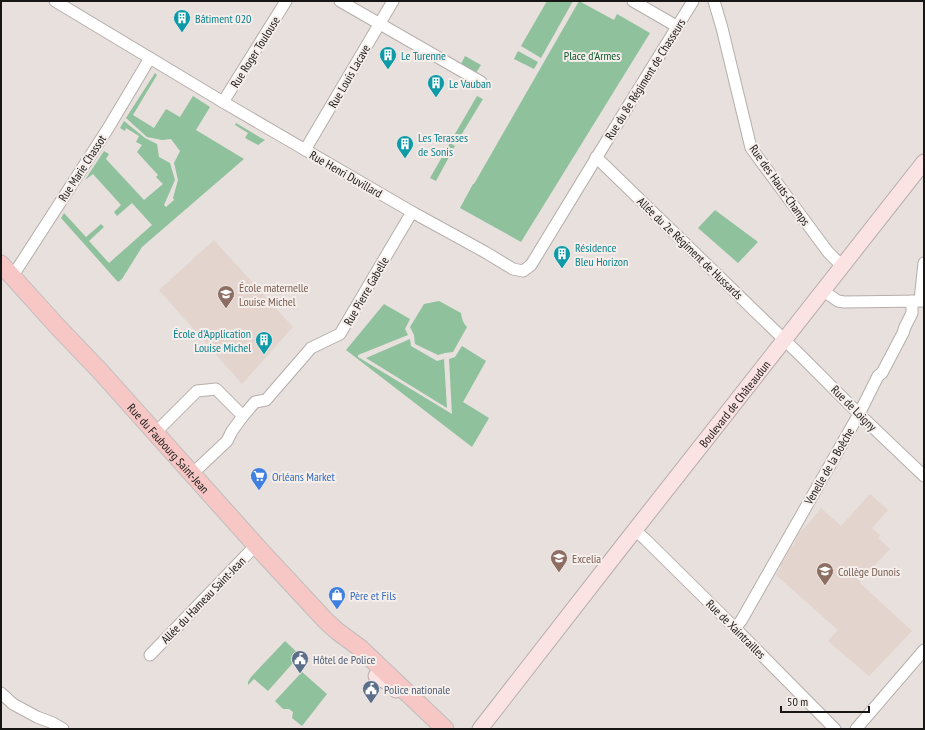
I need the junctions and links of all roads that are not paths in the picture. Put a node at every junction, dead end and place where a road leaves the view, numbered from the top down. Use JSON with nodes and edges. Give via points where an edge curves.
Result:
{"nodes":[{"id":1,"x":56,"y":1,"type":"edge"},
{"id":2,"x":286,"y":1,"type":"edge"},
{"id":3,"x":340,"y":1,"type":"edge"},
{"id":4,"x":393,"y":1,"type":"edge"},
{"id":5,"x":633,"y":1,"type":"edge"},
{"id":6,"x":694,"y":1,"type":"edge"},
{"id":7,"x":714,"y":1,"type":"edge"},
{"id":8,"x":379,"y":23,"type":"junction"},
{"id":9,"x":678,"y":27,"type":"junction"},
{"id":10,"x":150,"y":58,"type":"junction"},
{"id":11,"x":481,"y":82,"type":"dead end"},
{"id":12,"x":223,"y":102,"type":"junction"},
{"id":13,"x":305,"y":150,"type":"junction"},
{"id":14,"x":596,"y":157,"type":"junction"},
{"id":15,"x":923,"y":164,"type":"edge"},
{"id":16,"x":412,"y":212,"type":"junction"},
{"id":17,"x":924,"y":263,"type":"edge"},
{"id":18,"x":1,"y":264,"type":"edge"},
{"id":19,"x":842,"y":266,"type":"junction"},
{"id":20,"x":12,"y":277,"type":"junction"},
{"id":21,"x":822,"y":290,"type":"junction"},
{"id":22,"x":919,"y":300,"type":"edge"},
{"id":23,"x":784,"y":339,"type":"junction"},
{"id":24,"x":859,"y":414,"type":"junction"},
{"id":25,"x":244,"y":416,"type":"junction"},
{"id":26,"x":153,"y":432,"type":"junction"},
{"id":27,"x":192,"y":474,"type":"junction"},
{"id":28,"x":924,"y":476,"type":"edge"},
{"id":29,"x":635,"y":530,"type":"junction"},
{"id":30,"x":256,"y":545,"type":"junction"},
{"id":31,"x":735,"y":628,"type":"junction"},
{"id":32,"x":337,"y":631,"type":"junction"},
{"id":33,"x":542,"y":646,"type":"junction"},
{"id":34,"x":924,"y":650,"type":"edge"},
{"id":35,"x":150,"y":654,"type":"dead end"},
{"id":36,"x":376,"y":676,"type":"junction"},
{"id":37,"x":1,"y":693,"type":"edge"},
{"id":38,"x":63,"y":729,"type":"edge"},
{"id":39,"x":430,"y":729,"type":"edge"},
{"id":40,"x":438,"y":729,"type":"edge"},
{"id":41,"x":445,"y":729,"type":"edge"},
{"id":42,"x":469,"y":729,"type":"edge"},
{"id":43,"x":474,"y":729,"type":"edge"},
{"id":44,"x":480,"y":729,"type":"edge"},
{"id":45,"x":836,"y":729,"type":"edge"},
{"id":46,"x":856,"y":729,"type":"edge"}],
"edges":[{"from":1,"to":10,"type":"street","name":"Rue Henri Duvillard"},
{"from":2,"to":12,"type":"street","name":"Rue Roger Toulouse"},
{"from":3,"to":8,"type":"street"},
{"from":4,"to":8,"type":"street","name":"Rue Louis Lacave"},
{"from":5,"to":9,"type":"street"},
{"from":6,"to":9,"type":"street","name":"Rue du 8e Régiment de Chasseurs"},
{"from":7,"to":19,"type":"street","name":"Rue des Hauts-Champs","via":[[752,148],[828,252]]},
{"from":8,"to":11,"type":"street"},
{"from":8,"to":13,"type":"street","name":"Rue Louis Lacave"},
{"from":9,"to":14,"type":"street","name":"Rue du 8e Régiment de Chasseurs"},
{"from":10,"to":12,"type":"street","name":"Rue Henri Duvillard"},
{"from":10,"to":20,"type":"street","name":"Rue Marie Chassot","via":[[107,130]]},
{"from":12,"to":13,"type":"street","name":"Rue Henri Duvillard"},
{"from":13,"to":16,"type":"street","name":"Rue Henri Duvillard"},
{"from":14,"to":16,"type":"street","name":"Rue Henri Duvillard","via":[[531,265],[523,271],[513,269]]},
{"from":14,"to":23,"type":"street","name":"Allée du 2e Régiment de Hussards"},
{"from":15,"to":19,"type":"main road","name":"Boulevard de Châteaudun"},
{"from":16,"to":25,"type":"street","name":"Rue Pierre Gabelle","via":[[340,334],[311,348],[266,400],[255,402]]},
{"from":17,"to":22,"type":"street","name":"Venelle de la Boêche"},
{"from":18,"to":20,"type":"main road","name":"Rue du Faubourg Saint-Jean"},
{"from":19,"to":21,"type":"main road","name":"Boulevard de Châteaudun"},
{"from":20,"to":26,"type":"main road","name":"Rue du Faubourg Saint-Jean"},
{"from":21,"to":22,"type":"street","via":[[844,302]]},
{"from":21,"to":23,"type":"main road","name":"Boulevard de Châteaudun"},
{"from":22,"to":24,"type":"street","name":"Venelle de la Boêche"},
{"from":23,"to":24,"type":"street","name":"Rue de Loigny"},
{"from":23,"to":29,"type":"main road","name":"Boulevard de Châteaudun"},
{"from":24,"to":28,"type":"street","name":"Rue de Loigny"},
{"from":24,"to":31,"type":"street","name":"Venelle de la Boêche"},
{"from":25,"to":26,"type":"street","via":[[216,389],[197,391]]},
{"from":25,"to":27,"type":"street","name":"Rue Pierre Gabelle","via":[[227,442]]},
{"from":26,"to":27,"type":"main road","name":"Rue du Faubourg Saint-Jean"},
{"from":27,"to":30,"type":"main road","name":"Rue du Faubourg Saint-Jean"},
{"from":29,"to":31,"type":"street","name":"Rue de Xaintrailles"},
{"from":29,"to":33,"type":"main road","name":"Boulevard de Châteaudun"},
{"from":30,"to":32,"type":"main road","name":"Rue du Faubourg Saint-Jean"},
{"from":30,"to":35,"type":"street","name":"Allée du Hameau Saint-Jean"},
{"from":31,"to":45,"type":"street","name":"Rue de Xaintrailles"},
{"from":32,"to":36,"type":"main road","name":"Rue du Faubourg Saint-Jean","via":[[355,657]]},
{"from":32,"to":41,"type":"main road","name":"Rue du Faubourg Saint-Jean","via":[[360,648]]},
{"from":33,"to":42,"type":"main road","name":"Boulevard de Châteaudun","via":[[534,648]]},
{"from":33,"to":43,"type":"main road"},
{"from":33,"to":44,"type":"main road","name":"Boulevard de Châteaudun"},
{"from":34,"to":46,"type":"street"},
{"from":36,"to":39,"type":"main road","name":"Rue du Faubourg Saint-Jean"},
{"from":36,"to":40,"type":"main road","name":"Rue du Faubourg Saint-Jean","via":[[387,682]]},
{"from":37,"to":38,"type":"street","via":[[13,704]]}]}
